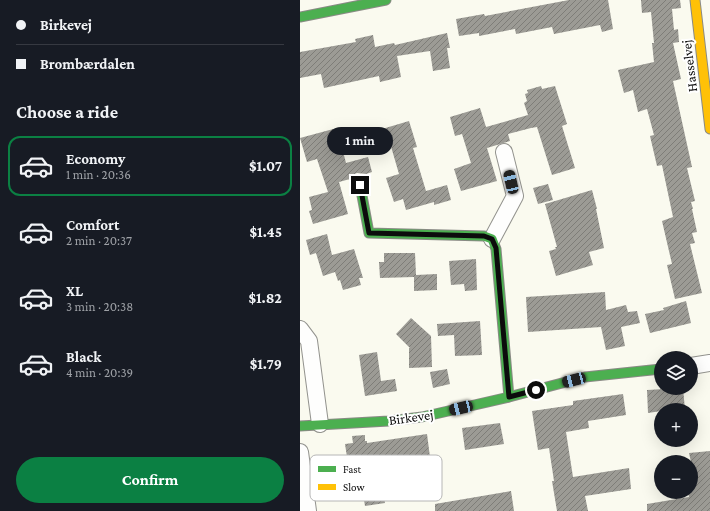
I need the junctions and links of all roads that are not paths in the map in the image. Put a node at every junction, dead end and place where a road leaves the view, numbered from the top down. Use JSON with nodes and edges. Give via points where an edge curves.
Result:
{"nodes":[{"id":1,"x":386,"y":0,"type":"edge"},
{"id":2,"x":695,"y":0,"type":"edge"},
{"id":3,"x":300,"y":17,"type":"edge"},
{"id":4,"x":710,"y":129,"type":"edge"},
{"id":5,"x":504,"y":152,"type":"dead end"},
{"id":6,"x":360,"y":185,"type":"dead end"},
{"id":7,"x":492,"y":239,"type":"junction"},
{"id":8,"x":300,"y":329,"type":"edge"},
{"id":9,"x":710,"y":364,"type":"edge"},
{"id":10,"x":698,"y":365,"type":"edge"},
{"id":11,"x":654,"y":370,"type":"edge"},
{"id":12,"x":509,"y":397,"type":"junction"},
{"id":13,"x":320,"y":424,"type":"junction"},
{"id":14,"x":300,"y":426,"type":"edge"},
{"id":15,"x":300,"y":452,"type":"edge"},
{"id":16,"x":308,"y":511,"type":"edge"}],
"edges":[{"from":1,"to":3,"type":"street"},
{"from":2,"to":4,"type":"street","name":"Hasselvej"},
{"from":5,"to":7,"type":"street","via":[[515,196]]},
{"from":6,"to":7,"type":"street","via":[[369,233],[484,236]]},
{"from":7,"to":12,"type":"street","via":[[496,248]]},
{"from":8,"to":13,"type":"street","via":[[309,341]]},
{"from":9,"to":10,"type":"street"},
{"from":11,"to":12,"type":"street","name":"Birkevej","via":[[585,377]]},
{"from":12,"to":13,"type":"street","name":"Birkevej","via":[[422,417]]},
{"from":13,"to":14,"type":"street","name":"Birkevej"},
{"from":15,"to":16,"type":"street"}]}
